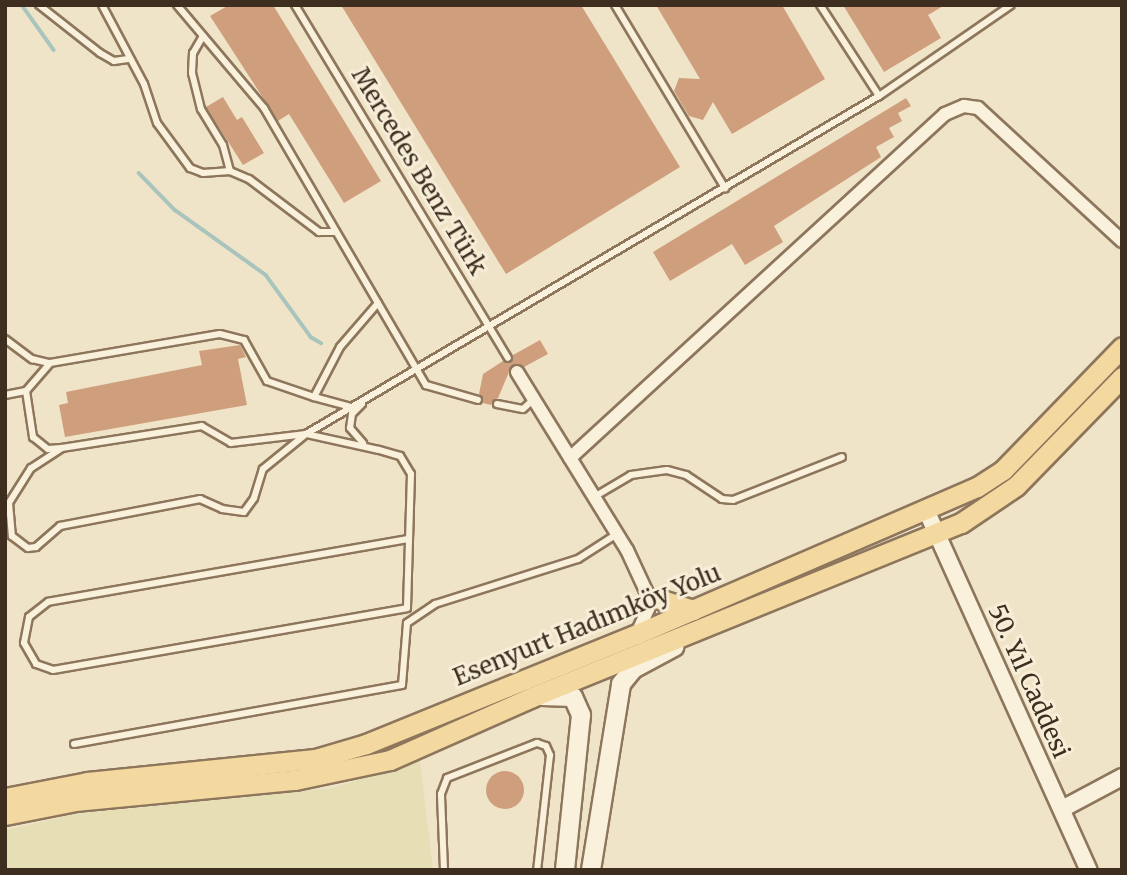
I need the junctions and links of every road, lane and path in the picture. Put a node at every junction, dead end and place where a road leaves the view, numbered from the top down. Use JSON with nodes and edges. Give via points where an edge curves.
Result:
{"nodes":[{"id":1,"x":39,"y":5,"type":"edge"},
{"id":2,"x":102,"y":5,"type":"edge"},
{"id":3,"x":177,"y":5,"type":"edge"},
{"id":4,"x":295,"y":5,"type":"edge"},
{"id":5,"x":615,"y":5,"type":"edge"},
{"id":6,"x":820,"y":5,"type":"edge"},
{"id":7,"x":1011,"y":5,"type":"edge"},
{"id":8,"x":203,"y":36,"type":"junction"},
{"id":9,"x":128,"y":59,"type":"junction"},
{"id":10,"x":879,"y":96,"type":"junction"},
{"id":11,"x":230,"y":171,"type":"junction"},
{"id":12,"x":725,"y":188,"type":"junction"},
{"id":13,"x":337,"y":232,"type":"junction"},
{"id":14,"x":1122,"y":241,"type":"edge"},
{"id":15,"x":378,"y":303,"type":"junction"},
{"id":16,"x":489,"y":328,"type":"junction"},
{"id":17,"x":5,"y":339,"type":"edge"},
{"id":18,"x":1122,"y":347,"type":"edge"},
{"id":19,"x":508,"y":358,"type":"dead end"},
{"id":20,"x":50,"y":363,"type":"junction"},
{"id":21,"x":417,"y":369,"type":"junction"},
{"id":22,"x":517,"y":372,"type":"dead end"},
{"id":23,"x":1122,"y":377,"type":"edge"},
{"id":24,"x":26,"y":391,"type":"junction"},
{"id":25,"x":5,"y":395,"type":"edge"},
{"id":26,"x":314,"y":397,"type":"junction"},
{"id":27,"x":368,"y":398,"type":"junction"},
{"id":28,"x":478,"y":400,"type":"dead end"},
{"id":29,"x":533,"y":400,"type":"junction"},
{"id":30,"x":497,"y":404,"type":"dead end"},
{"id":31,"x":352,"y":407,"type":"junction"},
{"id":32,"x":306,"y":434,"type":"junction"},
{"id":33,"x":62,"y":448,"type":"junction"},
{"id":34,"x":379,"y":450,"type":"junction"},
{"id":35,"x":842,"y":457,"type":"dead end"},
{"id":36,"x":570,"y":458,"type":"junction"},
{"id":37,"x":594,"y":497,"type":"junction"},
{"id":38,"x":927,"y":512,"type":"junction"},
{"id":39,"x":937,"y":533,"type":"junction"},
{"id":40,"x":617,"y":534,"type":"junction"},
{"id":41,"x":408,"y":539,"type":"junction"},
{"id":42,"x":627,"y":550,"type":"junction"},
{"id":43,"x":659,"y":599,"type":"junction"},
{"id":44,"x":693,"y":610,"type":"junction"},
{"id":45,"x":663,"y":623,"type":"junction"},
{"id":46,"x":688,"y":633,"type":"junction"},
{"id":47,"x":637,"y":634,"type":"junction"},
{"id":48,"x":662,"y":644,"type":"junction"},
{"id":49,"x":531,"y":697,"type":"junction"},
{"id":50,"x":74,"y":744,"type":"dead end"},
{"id":51,"x":1122,"y":777,"type":"edge"},
{"id":52,"x":5,"y":798,"type":"edge"},
{"id":53,"x":1062,"y":809,"type":"junction"},
{"id":54,"x":5,"y":815,"type":"edge"},
{"id":55,"x":444,"y":870,"type":"edge"},
{"id":56,"x":537,"y":870,"type":"edge"},
{"id":57,"x":565,"y":870,"type":"edge"},
{"id":58,"x":591,"y":870,"type":"edge"},
{"id":59,"x":1089,"y":870,"type":"edge"}],
"edges":[{"from":1,"to":9,"type":"lane","via":[[100,53],[114,61]]},
{"from":2,"to":9,"type":"lane","via":[[122,38]]},
{"from":3,"to":8,"type":"lane"},
{"from":4,"to":16,"type":"lane","name":"Mercedes Benz Türk"},
{"from":5,"to":12,"type":"lane"},
{"from":6,"to":10,"type":"lane"},
{"from":7,"to":10,"type":"lane"},
{"from":8,"to":11,"type":"lane","via":[[193,53],[192,73],[201,109],[223,145]]},
{"from":8,"to":13,"type":"lane","via":[[264,108]]},
{"from":9,"to":11,"type":"lane","via":[[144,84],[157,123],[190,167],[203,173]]},
{"from":10,"to":12,"type":"lane"},
{"from":11,"to":13,"type":"lane","via":[[249,179],[319,232]]},
{"from":12,"to":16,"type":"lane"},
{"from":13,"to":15,"type":"lane"},
{"from":14,"to":36,"type":"street","via":[[978,108],[964,106],[945,114]]},
{"from":15,"to":21,"type":"lane"},
{"from":15,"to":26,"type":"lane","via":[[340,347]]},
{"from":16,"to":19,"type":"lane","name":"Mercedes Benz Türk"},
{"from":16,"to":21,"type":"lane"},
{"from":17,"to":20,"type":"lane","via":[[32,359]]},
{"from":18,"to":38,"type":"main road","name":"Esenyurt Hadımköy Yolu","via":[[1003,470]]},
{"from":20,"to":24,"type":"lane"},
{"from":20,"to":26,"type":"lane","via":[[234,334],[244,340],[267,381]]},
{"from":21,"to":27,"type":"lane"},
{"from":21,"to":28,"type":"lane","via":[[432,390]]},
{"from":22,"to":29,"type":"street"},
{"from":23,"to":39,"type":"main road","name":"Esenyurt Hadımköy Yolu","via":[[1016,486],[961,523]]},
{"from":24,"to":25,"type":"lane"},
{"from":24,"to":33,"type":"lane","via":[[33,437],[48,449]]},
{"from":26,"to":31,"type":"lane"},
{"from":27,"to":31,"type":"lane"},
{"from":27,"to":34,"type":"lane","via":[[352,414],[350,428],[357,441]]},
{"from":29,"to":30,"type":"lane","via":[[523,409]]},
{"from":29,"to":36,"type":"street"},
{"from":31,"to":32,"type":"lane"},
{"from":32,"to":33,"type":"lane","via":[[231,443],[202,426]]},
{"from":32,"to":33,"type":"lane","via":[[263,469],[244,512],[200,499],[60,526],[36,547],[27,548],[12,537],[9,503],[31,468]]},
{"from":32,"to":34,"type":"lane"},
{"from":34,"to":41,"type":"lane","via":[[400,456],[411,474]]},
{"from":35,"to":37,"type":"lane","via":[[733,500],[722,499],[685,475],[667,470],[631,475]]},
{"from":36,"to":37,"type":"street"},
{"from":37,"to":40,"type":"street"},
{"from":38,"to":39,"type":"street","name":"50. Yıl Caddesi"},
{"from":38,"to":44,"type":"main road","name":"Esenyurt Hadımköy Yolu"},
{"from":39,"to":46,"type":"main road","name":"Esenyurt Hadımköy Yolu"},
{"from":39,"to":53,"type":"street","name":"50. Yıl Caddesi"},
{"from":40,"to":42,"type":"street"},
{"from":40,"to":50,"type":"lane","via":[[578,559],[436,604],[407,623],[402,685]]},
{"from":41,"to":41,"type":"lane","via":[[48,602],[29,617],[24,643],[36,664],[52,670],[407,608]]},
{"from":42,"to":43,"type":"street"},
{"from":42,"to":47,"type":"street","via":[[647,593],[648,609]]},
{"from":43,"to":44,"type":"main road"},
{"from":43,"to":45,"type":"street"},
{"from":44,"to":45,"type":"main road","name":"Esenyurt Hadımköy Yolu"},
{"from":45,"to":47,"type":"main road","name":"Esenyurt Hadımköy Yolu"},
{"from":45,"to":48,"type":"lane"},
{"from":46,"to":48,"type":"main road","name":"Esenyurt Hadımköy Yolu"},
{"from":46,"to":58,"type":"main road","via":[[670,650],[632,669],[621,684]]},
{"from":47,"to":52,"type":"main road","name":"Esenyurt Hadımköy Yolu","via":[[341,753],[278,765],[87,782]]},
{"from":48,"to":49,"type":"main road","name":"Esenyurt Hadımköy Yolu"},
{"from":49,"to":54,"type":"main road","name":"Esenyurt Hadımköy Yolu","via":[[361,769],[295,780],[75,801]]},
{"from":49,"to":57,"type":"main road","via":[[567,694],[577,701],[581,715]]},
{"from":51,"to":53,"type":"street"},
{"from":53,"to":59,"type":"street","name":"50. Yıl Caddesi"},
{"from":55,"to":56,"type":"lane","via":[[441,794],[447,778],[537,743],[546,746],[551,755]]}]}
